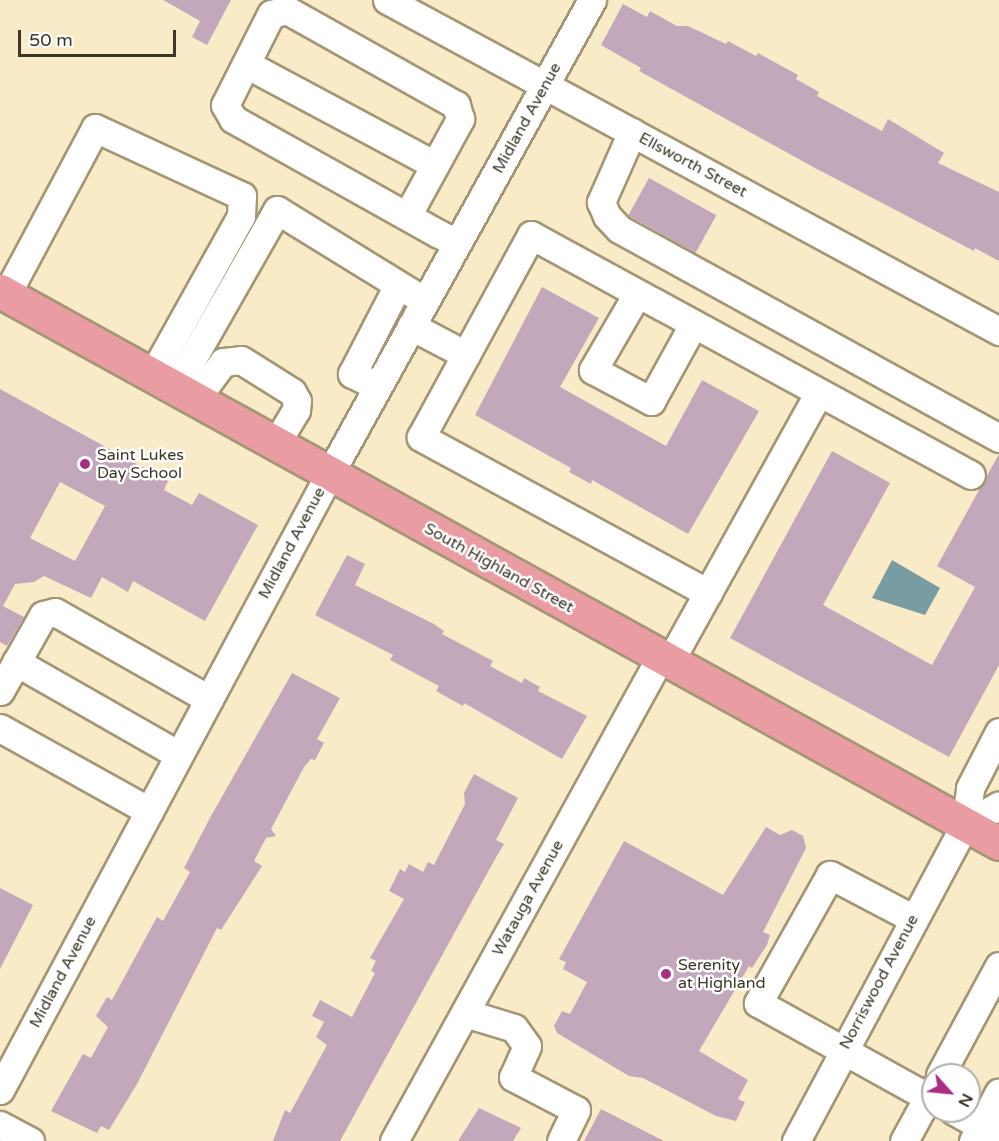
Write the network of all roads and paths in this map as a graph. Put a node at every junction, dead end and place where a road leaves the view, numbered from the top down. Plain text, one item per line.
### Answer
1 (387, 0) edge
2 (592, 0) edge
3 (246, 64) junction
4 (546, 85) junction
5 (632, 132) junction
6 (435, 165) junction
7 (407, 216) junction
8 (457, 243) junction
9 (398, 285) junction
10 (3, 293) edge
11 (637, 294) junction
12 (425, 301) junction
13 (693, 325) junction
14 (411, 326) junction
15 (999, 331) edge
16 (466, 355) junction
17 (377, 386) junction
18 (174, 389) junction
19 (818, 394) junction
20 (999, 438) edge
21 (275, 445) junction
22 (328, 474) junction
23 (971, 475) dead end
24 (708, 593) junction
25 (666, 658) junction
26 (16, 662) junction
27 (0, 691) edge
28 (209, 699) junction
29 (0, 728) edge
30 (999, 732) edge
31 (177, 754) junction
32 (999, 805) edge
33 (149, 811) junction
34 (965, 825) junction
35 (999, 843) edge
36 (912, 918) junction
37 (999, 966) edge
38 (465, 1013) junction
39 (843, 1050) junction
40 (947, 1063) edge
41 (921, 1085) edge
42 (0, 1090) edge
43 (999, 1092) edge
44 (921, 1111) edge
45 (970, 1123) edge
46 (0, 1125) edge
47 (984, 1134) edge
48 (30, 1141) edge
49 (394, 1141) edge
50 (561, 1141) edge
51 (796, 1141) edge
52 (904, 1141) edge

1 - 4 street, Ellsworth Street
2 - 4 street, Midland Avenue
3 - 6 street
3 - 6 street
3 - 7 street
4 - 5 street, Ellsworth Street
4 - 8 street, Midland Avenue
5 - 15 street, Ellsworth Street
5 - 20 street
6 - 7 street
7 - 8 street
8 - 12 street, Midland Avenue
9 - 12 street
9 - 17 street
9 - 18 street
10 - 18 main road, South Highland Street
10 - 18 street
11 - 13 street
11 - 13 street
11 - 16 street
12 - 14 street, Midland Avenue
13 - 19 street
14 - 16 street
14 - 17 street, Midland Avenue
16 - 24 street
17 - 22 street, Midland Avenue
18 - 21 main road, South Highland Street
18 - 21 street
19 - 23 street
19 - 24 street, Watauga Avenue
21 - 22 main road, South Highland Street
22 - 25 main road, South Highland Street
22 - 28 street, Midland Avenue
24 - 25 street, Watauga Avenue
25 - 34 main road, South Highland Street
25 - 38 street, Watauga Avenue
26 - 27 street
26 - 28 street
26 - 31 street
28 - 31 street, Midland Avenue
29 - 33 street
30 - 34 street
31 - 33 street, Midland Avenue
32 - 34 street
33 - 42 street, Midland Avenue
34 - 35 main road, South Highland Street
34 - 36 street, Norriswood Avenue
36 - 39 street, Norriswood Avenue
36 - 39 street
37 - 40 street
38 - 49 street, Watauga Avenue
38 - 50 street
39 - 41 street
39 - 51 street, Norriswood Avenue
43 - 47 street
44 - 52 street
45 - 47 street
46 - 48 street

